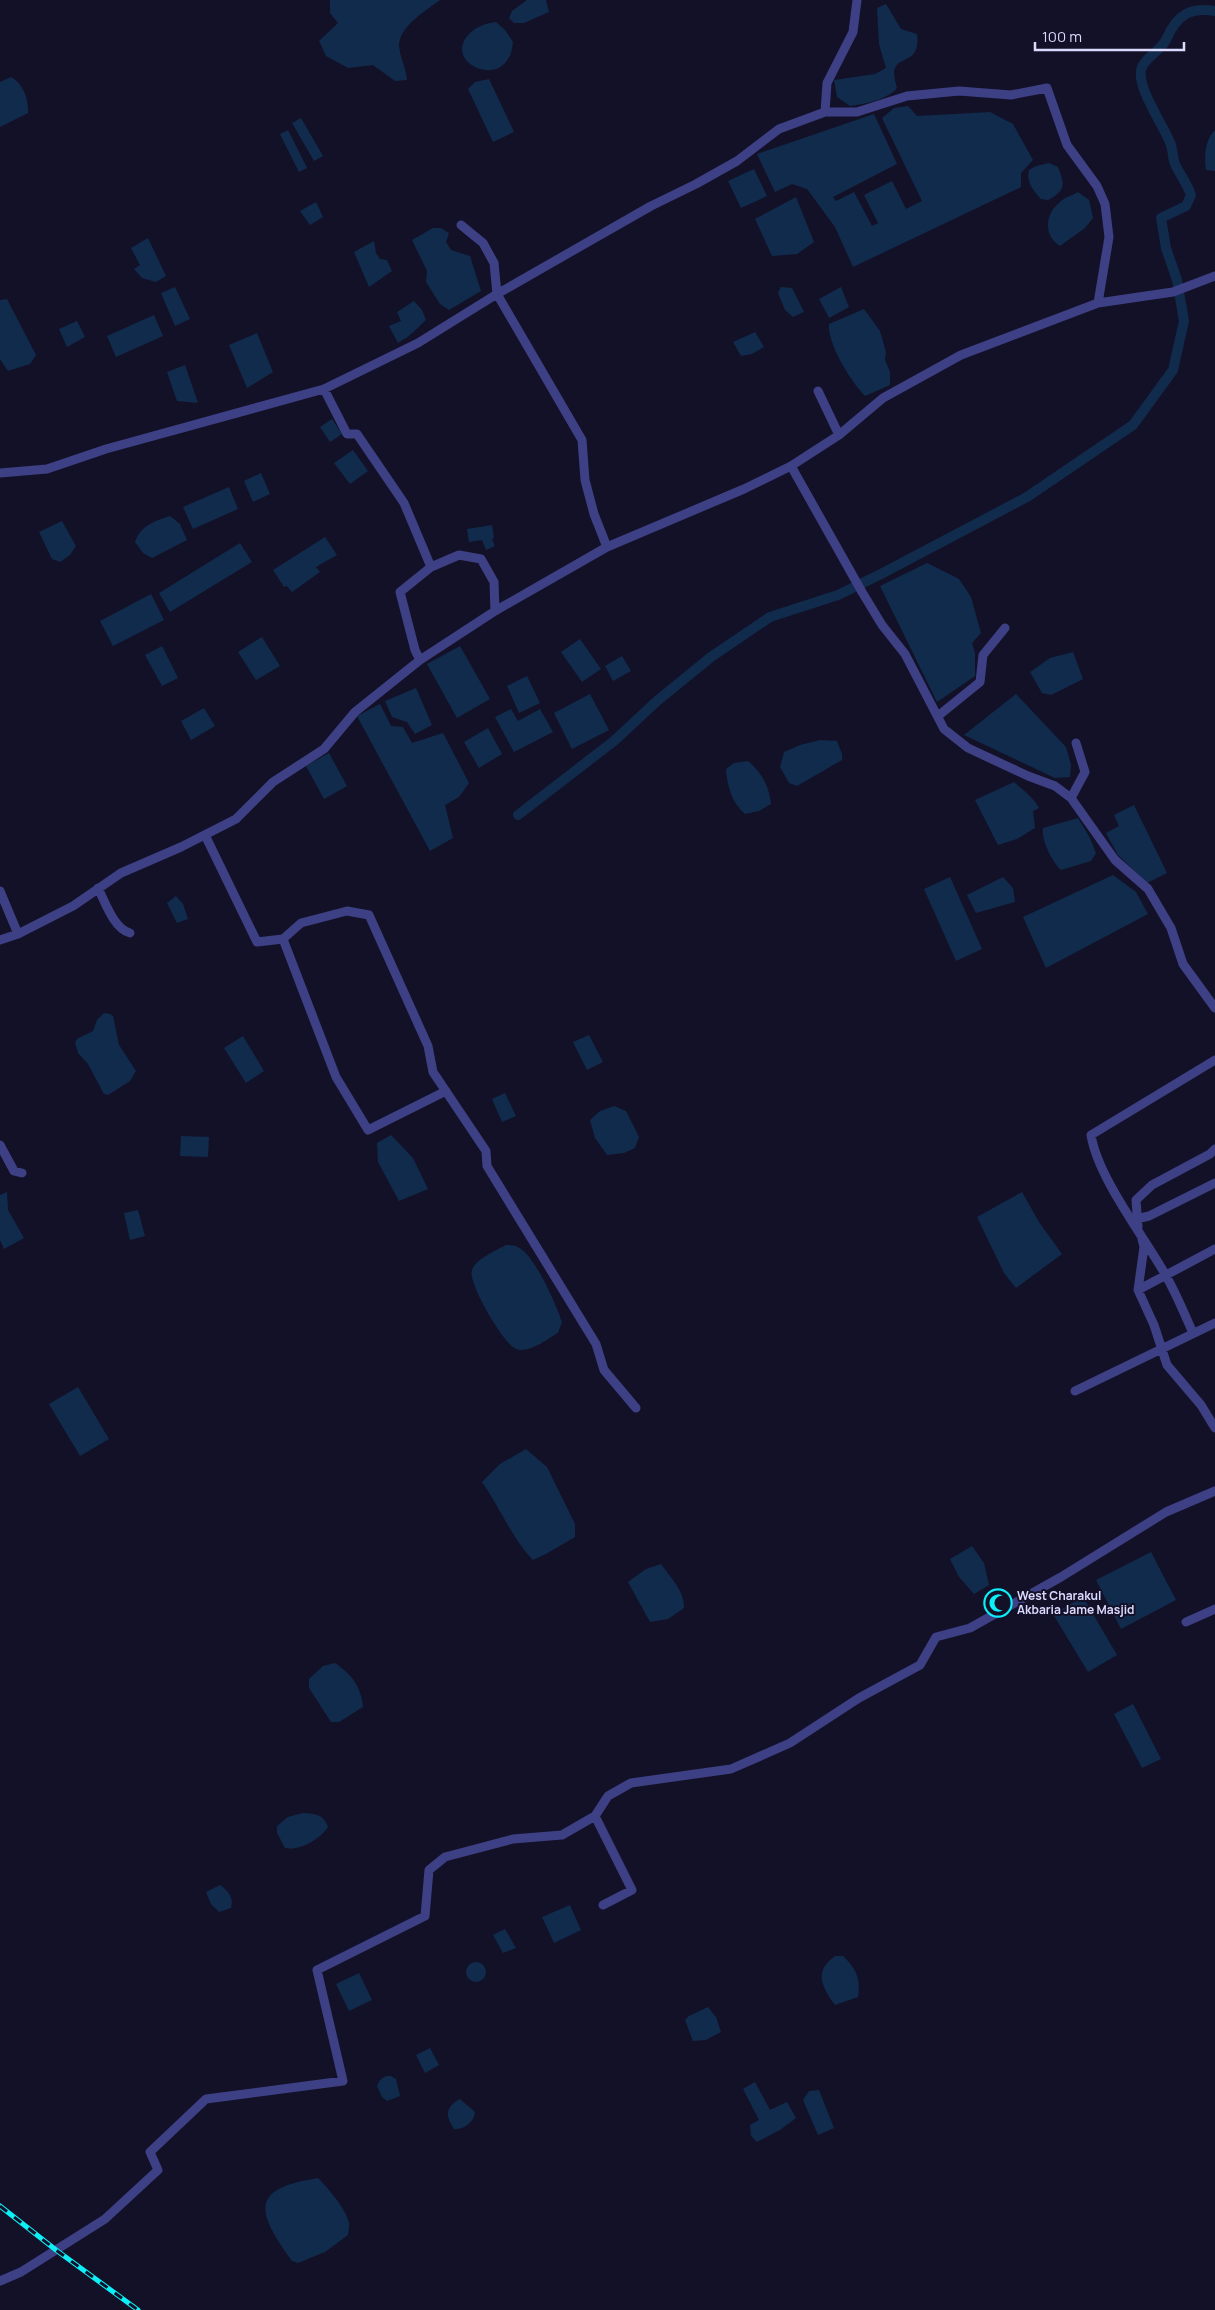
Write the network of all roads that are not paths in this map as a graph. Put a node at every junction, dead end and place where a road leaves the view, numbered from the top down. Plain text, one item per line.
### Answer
1 (857, 0) edge
2 (825, 112) junction
3 (461, 225) dead end
4 (1215, 276) edge
5 (497, 294) junction
6 (1098, 303) junction
7 (324, 389) junction
8 (818, 391) dead end
9 (839, 435) junction
10 (791, 466) junction
11 (0, 473) edge
12 (607, 547) junction
13 (431, 567) junction
14 (495, 611) junction
15 (1005, 628) dead end
16 (420, 660) junction
17 (938, 716) junction
18 (1076, 742) dead end
19 (1071, 798) junction
20 (205, 835) junction
21 (98, 888) junction
22 (0, 891) edge
23 (130, 933) dead end
24 (18, 934) junction
25 (283, 939) junction
26 (0, 940) edge
27 (1215, 1008) edge
28 (1215, 1060) edge
29 (446, 1091) junction
30 (0, 1145) edge
31 (1215, 1149) edge
32 (22, 1173) dead end
33 (1215, 1183) edge
34 (1136, 1219) junction
35 (1140, 1232) junction
36 (1215, 1249) edge
37 (1166, 1275) junction
38 (1138, 1290) junction
39 (1215, 1323) edge
40 (1194, 1333) junction
41 (1161, 1348) junction
42 (1075, 1390) dead end
43 (636, 1408) dead end
44 (1215, 1428) edge
45 (1215, 1491) edge
46 (1215, 1609) edge
47 (1186, 1622) dead end
48 (595, 1816) junction
49 (603, 1905) dead end
50 (0, 2281) edge

1 - 2 street
2 - 5 street
2 - 6 street
3 - 5 street
4 - 6 street
5 - 7 street
5 - 12 street
6 - 9 street
7 - 11 street
7 - 13 street
8 - 9 street
9 - 10 street
10 - 12 street
10 - 17 street
12 - 14 street
13 - 14 street
13 - 16 street
14 - 16 street
15 - 17 street
16 - 20 street
17 - 19 street
18 - 19 street
19 - 27 street
20 - 21 street
20 - 25 street
21 - 23 street
21 - 24 street
22 - 24 street
24 - 26 street
25 - 29 street
25 - 29 street
28 - 35 street
29 - 43 street
30 - 32 street
31 - 34 street
33 - 34 street
34 - 35 street
35 - 37 street
35 - 38 street
36 - 37 street
37 - 38 street
37 - 40 street
38 - 41 street
39 - 40 street
40 - 41 street
41 - 42 street
41 - 44 street
45 - 48 street
46 - 47 street
48 - 49 street
48 - 50 street

